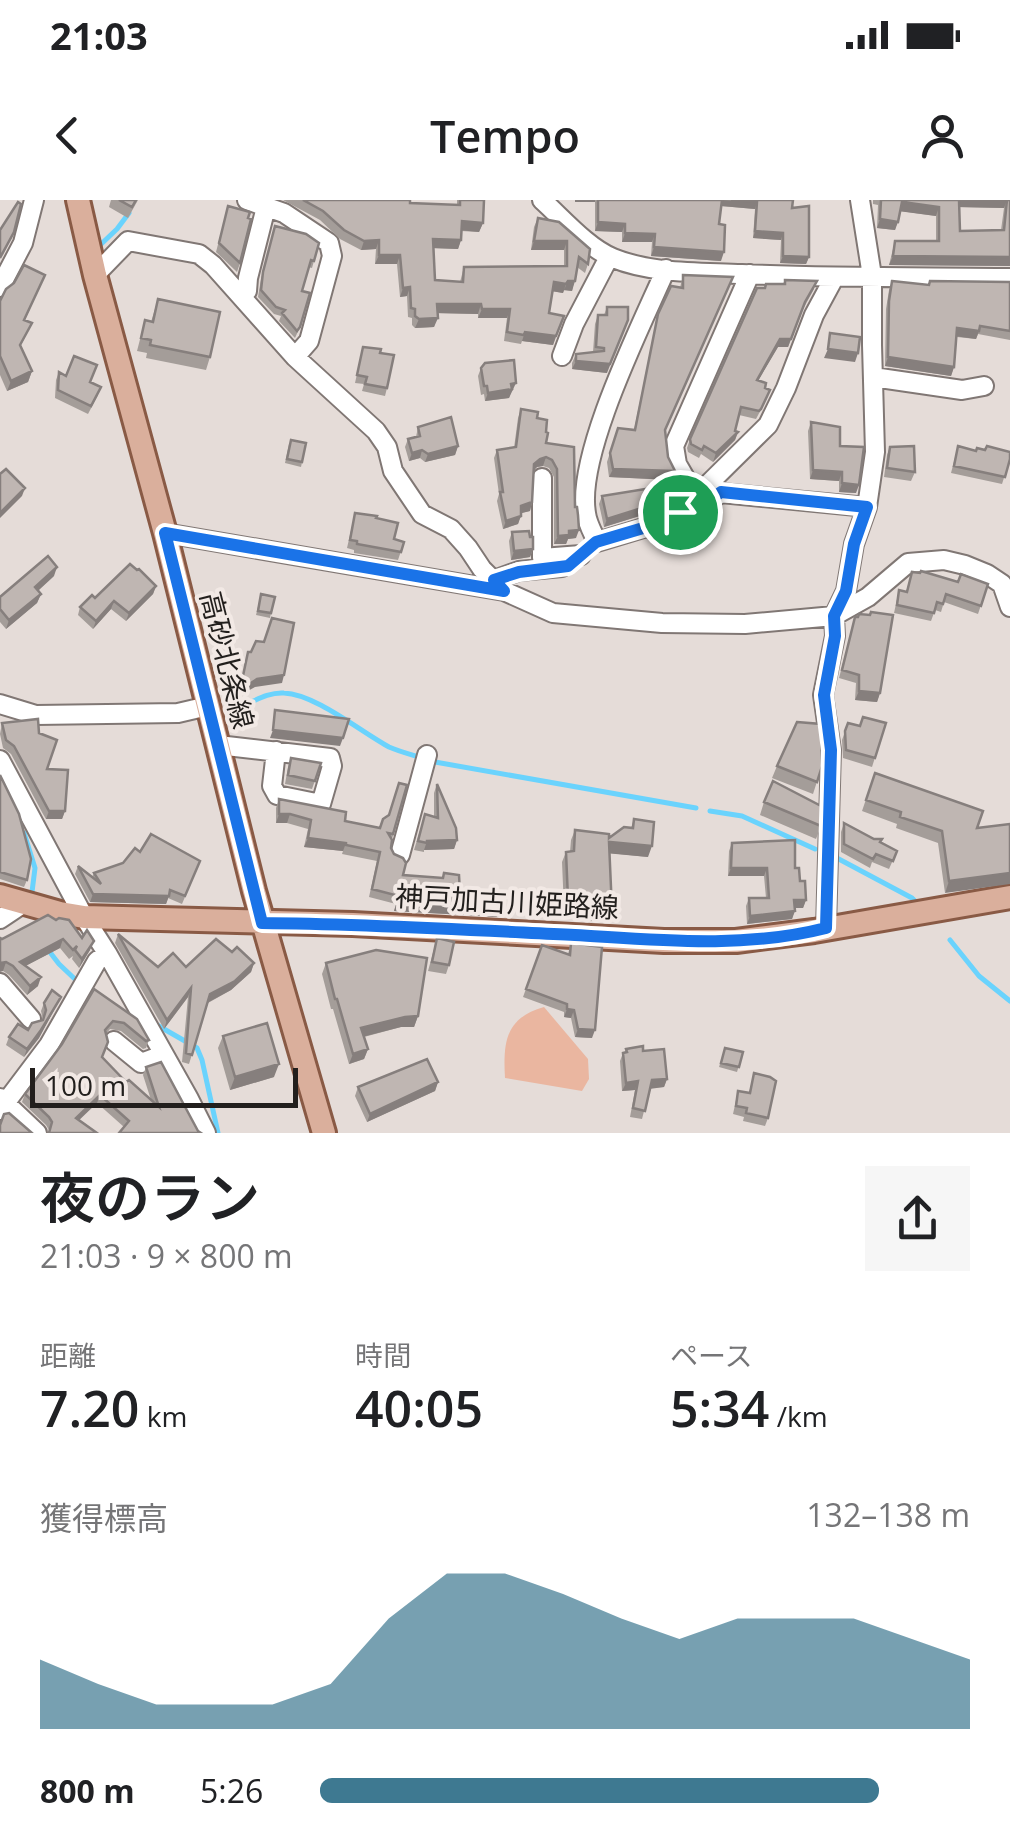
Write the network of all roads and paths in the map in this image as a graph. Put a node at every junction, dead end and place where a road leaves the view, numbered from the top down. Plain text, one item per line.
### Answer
1 (34, 200) edge
2 (78, 200) edge
3 (247, 200) edge
4 (542, 200) edge
5 (860, 200) edge
6 (266, 206) junction
7 (609, 257) junction
8 (666, 270) junction
9 (750, 274) junction
10 (95, 276) junction
11 (872, 276) junction
12 (834, 278) junction
13 (1010, 278) edge
14 (0, 287) edge
15 (247, 291) dead end
16 (562, 356) dead end
17 (295, 357) junction
18 (873, 377) junction
19 (984, 386) dead end
20 (542, 478) dead end
21 (696, 497) junction
22 (867, 507) junction
23 (680, 512) junction
24 (165, 533) junction
25 (596, 542) junction
26 (581, 555) junction
27 (499, 586) junction
28 (1010, 607) edge
29 (834, 616) junction
30 (0, 704) edge
31 (208, 706) junction
32 (218, 745) junction
33 (276, 752) dead end
34 (426, 759) dead end
35 (0, 762) edge
36 (400, 855) edge
37 (0, 896) edge
38 (1010, 897) edge
39 (28, 904) junction
40 (84, 916) junction
41 (0, 919) edge
42 (262, 923) junction
43 (826, 928) junction
44 (107, 952) junction
45 (0, 983) edge
46 (31, 1018) dead end
47 (114, 1041) dead end
48 (163, 1054) junction
49 (2, 1103) edge
50 (37, 1133) edge
51 (206, 1133) edge
52 (324, 1133) edge

1 - 14 street
2 - 10 main road, 高砂北条線
3 - 6 street
4 - 7 street
5 - 11 street
6 - 15 street
6 - 17 street
7 - 8 street
7 - 16 street
8 - 9 street
8 - 25 street
9 - 12 street
9 - 21 street
10 - 17 street
10 - 24 main road, 高砂北条線
11 - 12 street
11 - 13 street
11 - 18 street
12 - 21 street
17 - 27 street
18 - 19 street
18 - 22 street
20 - 26 street
21 - 23 street
22 - 23 street
22 - 29 street
23 - 25 street
24 - 27 street
24 - 31 main road, 高砂北条線
25 - 26 street
26 - 27 street
27 - 29 street
28 - 29 street
29 - 43 street
30 - 31 street
31 - 32 main road, 高砂北条線
32 - 33 street
32 - 42 main road, 高砂北条線
34 - 36 street
35 - 40 street
37 - 39 main road, 神戸加古川姫路線
38 - 43 main road, 神戸加古川姫路線
39 - 40 main road, 神戸加古川姫路線
39 - 41 street
40 - 42 main road, 神戸加古川姫路線
40 - 44 street
42 - 43 main road, 神戸加古川姫路線
42 - 52 main road, 高砂北条線
44 - 48 street
44 - 49 street
45 - 46 street
47 - 48 street
48 - 51 street
49 - 50 street

